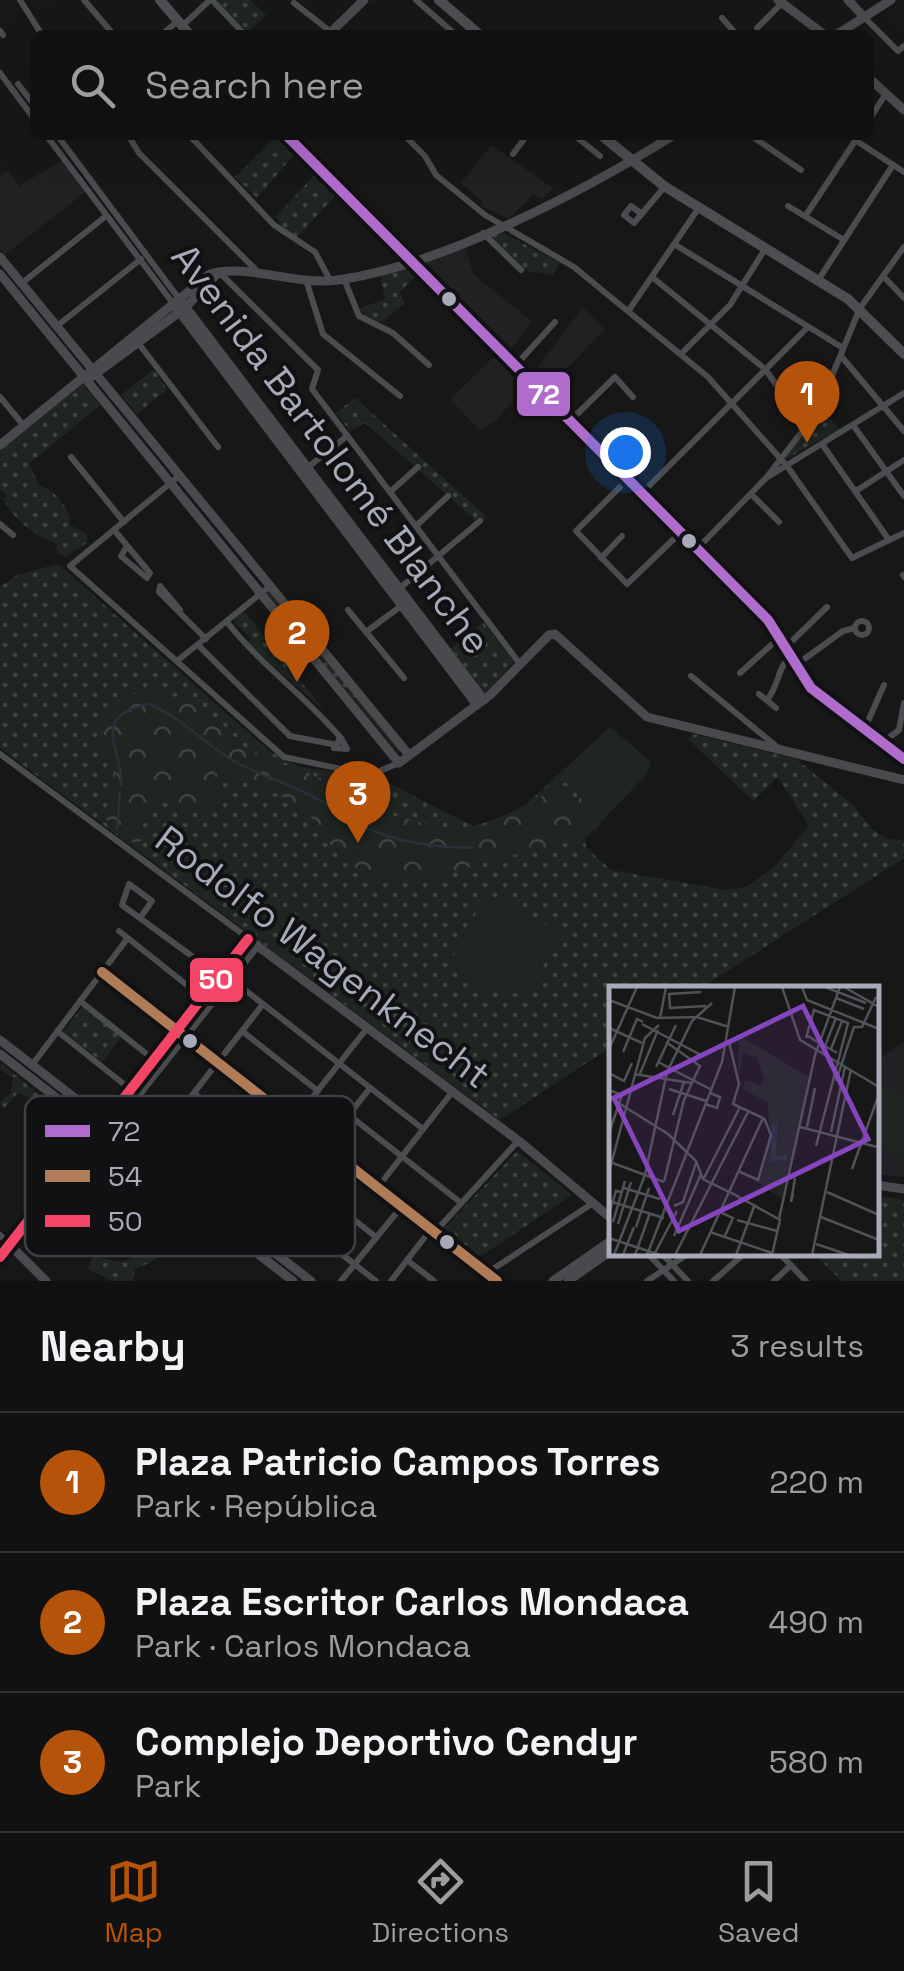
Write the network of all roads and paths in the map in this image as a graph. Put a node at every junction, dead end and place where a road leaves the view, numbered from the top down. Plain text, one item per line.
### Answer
1 (20, 0) edge
2 (84, 0) edge
3 (160, 0) edge
4 (211, 0) edge
5 (364, 0) edge
6 (416, 0) edge
7 (439, 0) edge
8 (848, 0) edge
9 (891, 0) edge
10 (780, 1) edge
11 (294, 3) dead end
12 (864, 17) junction
13 (722, 18) dead end
14 (468, 24) junction
15 (183, 27) edge
16 (757, 28) dead end
17 (39, 30) edge
18 (110, 30) edge
19 (239, 30) edge
20 (330, 30) edge
21 (337, 30) edge
22 (451, 30) edge
23 (462, 30) edge
24 (475, 30) edge
25 (732, 30) edge
26 (818, 30) edge
27 (844, 30) edge
28 (904, 46) edge
29 (0, 74) edge
30 (874, 83) edge
31 (18, 84) dead end
32 (885, 95) junction
33 (30, 100) edge
34 (904, 110) edge
35 (874, 112) edge
36 (30, 113) edge
37 (50, 140) edge
38 (60, 140) edge
39 (131, 140) edge
40 (196, 140) edge
41 (297, 140) edge
42 (409, 140) edge
43 (524, 140) edge
44 (580, 140) edge
45 (607, 140) edge
46 (666, 140) edge
47 (757, 140) edge
48 (855, 140) edge
49 (861, 140) edge
50 (513, 154) dead end
51 (600, 156) dead end
52 (632, 161) junction
53 (893, 164) junction
54 (800, 170) dead end
55 (904, 172) edge
56 (664, 186) junction
57 (788, 206) dead end
58 (698, 208) junction
59 (642, 214) dead end
60 (806, 215) junction
61 (106, 216) junction
62 (506, 224) junction
63 (484, 234) junction
64 (127, 236) junction
65 (844, 240) junction
66 (674, 244) junction
67 (904, 247) edge
68 (766, 248) junction
69 (0, 257) edge
70 (143, 258) junction
71 (411, 260) junction
72 (521, 270) dead end
73 (219, 272) junction
74 (0, 274) edge
75 (883, 276) junction
76 (652, 277) junction
77 (264, 278) junction
78 (344, 279) junction
79 (818, 279) junction
80 (331, 281) junction
81 (22, 283) junction
82 (308, 283) junction
83 (742, 286) junction
84 (904, 298) edge
85 (33, 306) junction
86 (180, 307) junction
87 (860, 308) junction
88 (629, 310) junction
89 (555, 322) dead end
90 (713, 324) junction
91 (808, 326) junction
92 (56, 327) junction
93 (137, 340) junction
94 (842, 351) junction
95 (682, 353) junction
96 (904, 354) edge
97 (429, 365) dead end
98 (514, 366) junction
99 (765, 369) junction
100 (231, 374) junction
101 (91, 375) junction
102 (904, 392) edge
103 (0, 396) edge
104 (400, 396) dead end
105 (633, 397) dead end
106 (732, 402) junction
107 (884, 404) junction
108 (569, 422) junction
109 (853, 424) junction
110 (24, 426) junction
111 (806, 426) junction
112 (904, 432) edge
113 (346, 436) junction
114 (822, 444) junction
115 (0, 445) edge
116 (218, 447) dead end
117 (71, 457) dead end
118 (780, 459) junction
119 (904, 460) edge
120 (787, 466) junction
121 (418, 467) dead end
122 (307, 468) junction
123 (887, 471) junction
124 (766, 478) junction
125 (175, 480) junction
126 (627, 480) junction
127 (856, 491) junction
128 (390, 492) junction
129 (641, 494) junction
130 (751, 494) junction
131 (448, 496) dead end
132 (904, 496) edge
133 (480, 521) dead end
134 (124, 522) junction
135 (779, 522) dead end
136 (0, 524) edge
137 (416, 526) junction
138 (114, 530) junction
139 (680, 533) junction
140 (904, 533) edge
141 (14, 535) dead end
142 (622, 536) dead end
143 (889, 540) junction
144 (127, 546) junction
145 (696, 549) junction
146 (601, 558) junction
147 (440, 559) junction
148 (270, 586) junction
149 (400, 588) junction
150 (260, 593) junction
151 (402, 605) junction
152 (827, 607) dead end
153 (180, 610) dead end
154 (348, 610) dead end
155 (226, 622) junction
156 (855, 628) dead end
157 (366, 632) junction
158 (206, 638) junction
159 (198, 645) junction
160 (788, 651) junction
161 (177, 661) junction
162 (520, 664) junction
163 (740, 673) dead end
164 (691, 676) dead end
165 (404, 678) dead end
166 (884, 685) dead end
167 (759, 694) dead end
168 (904, 699) edge
169 (767, 700) junction
170 (481, 702) junction
171 (776, 708) dead end
172 (865, 730) junction
173 (882, 742) junction
174 (781, 750) junction
175 (409, 755) junction
176 (0, 756) edge
177 (904, 759) edge
178 (398, 763) junction
179 (904, 780) edge
180 (140, 918) junction
181 (119, 931) dead end
182 (127, 940) junction
183 (253, 942) junction
184 (102, 972) junction
185 (219, 976) junction
186 (231, 978) junction
187 (202, 997) junction
188 (80, 1001) junction
189 (263, 1004) junction
190 (368, 1028) junction
191 (242, 1031) junction
192 (57, 1032) junction
193 (180, 1034) junction
194 (0, 1040) edge
195 (0, 1054) edge
196 (154, 1059) junction
197 (218, 1062) junction
198 (340, 1063) junction
199 (32, 1065) junction
200 (370, 1088) junction
201 (453, 1090) junction
202 (318, 1091) junction
203 (134, 1092) junction
204 (194, 1093) junction
205 (53, 1096) edge
206 (71, 1096) edge
207 (131, 1096) edge
208 (139, 1096) edge
209 (192, 1096) edge
210 (198, 1096) edge
211 (261, 1096) edge
212 (314, 1096) edge
213 (355, 1107) edge
214 (355, 1120) edge
215 (423, 1129) junction
216 (519, 1140) junction
217 (402, 1156) junction
218 (355, 1170) edge
219 (879, 1185) edge
220 (378, 1187) junction
221 (904, 1189) edge
222 (460, 1202) junction
223 (593, 1204) junction
224 (402, 1206) junction
225 (609, 1215) edge
226 (355, 1220) edge
227 (25, 1228) edge
228 (433, 1231) junction
229 (0, 1235) edge
230 (376, 1237) junction
231 (609, 1242) edge
232 (11, 1246) junction
233 (609, 1252) edge
234 (261, 1256) edge
235 (277, 1256) edge
236 (344, 1256) edge
237 (650, 1256) edge
238 (664, 1256) edge
239 (685, 1256) edge
240 (742, 1256) edge
241 (782, 1256) edge
242 (0, 1258) edge
243 (407, 1260) junction
244 (354, 1264) junction
245 (672, 1264) junction
246 (791, 1265) junction
247 (664, 1270) junction
248 (487, 1273) junction
249 (46, 1281) edge
250 (292, 1281) edge
251 (310, 1281) edge
252 (341, 1281) edge
253 (376, 1281) edge
254 (391, 1281) edge
255 (434, 1281) edge
256 (497, 1281) edge
257 (553, 1281) edge
258 (568, 1281) edge
259 (647, 1281) edge
260 (674, 1281) edge
261 (688, 1281) edge
262 (714, 1281) edge
263 (774, 1281) edge
264 (806, 1281) edge

1 - 17 street
2 - 18 street
3 - 15 main road
4 - 15 street
4 - 19 street
5 - 21 main road
6 - 22 street
7 - 14 main road
8 - 12 main road
9 - 12 main road
10 - 16 street
10 - 26 main road
11 - 20 street
12 - 27 main road
12 - 28 street
13 - 25 street
14 - 23 street
14 - 24 main road
29 - 36 street
30 - 32 main road
31 - 33 street
32 - 34 main road
32 - 35 street
37 - 61 street, Avenida Bartolomé Blanche
38 - 64 street, Avenida Bartolomé Blanche
39 - 77 street
40 - 80 street
41 - 71 main road
42 - 62 street
43 - 50 street
44 - 51 street
45 - 52 main road
46 - 52 main road
47 - 54 street
48 - 60 street
49 - 53 street
52 - 56 main road
52 - 62 main road
53 - 55 street
53 - 65 street
56 - 58 main road
56 - 59 street
57 - 60 street
58 - 66 street
58 - 68 main road
60 - 65 street
61 - 64 street, Avenida Bartolomé Blanche
61 - 81 street
62 - 63 main road
62 - 88 street
63 - 71 main road
63 - 72 street
64 - 70 street, Avenida Bartolomé Blanche
65 - 79 street
66 - 76 street
66 - 83 street
67 - 75 street
68 - 79 main road
68 - 83 street
69 - 81 main road
70 - 86 street, Avenida Bartolomé Blanche
70 - 92 street
71 - 78 main road
71 - 98 main road
73 - 77 main road
73 - 86 main road
73 - 113 street
74 - 85 main road
75 - 84 street
75 - 87 street
76 - 88 street
76 - 90 street
77 - 82 main road
78 - 80 main road
78 - 97 street
79 - 87 main road
80 - 82 main road
81 - 85 main road
82 - 104 street
83 - 90 street
83 - 91 street
85 - 92 main road
85 - 101 main road
86 - 93 main road
86 - 100 main road, Avenida Bartolomé Blanche
87 - 94 street
87 - 96 main road
88 - 95 street
89 - 98 street
90 - 95 street
90 - 99 street
91 - 94 street
91 - 99 street
92 - 101 main road
93 - 101 main road
93 - 116 street
94 - 107 street
94 - 111 street
95 - 106 street
98 - 108 main road
99 - 106 street
99 - 111 street
100 - 122 main road, Avenida Bartolomé Blanche
100 - 151 main road, Avenida Bartolomé Blanche
101 - 110 main road
101 - 125 main road
102 - 107 street
103 - 110 street
105 - 108 street
106 - 118 street
106 - 129 street
107 - 109 street
107 - 112 street
108 - 126 main road
109 - 114 street
109 - 123 street
110 - 115 main road
111 - 118 street
113 - 122 street
113 - 128 street
114 - 120 street
114 - 127 street
117 - 134 street
118 - 120 street
118 - 124 street
119 - 123 street
120 - 124 street
120 - 143 street
121 - 128 street
122 - 149 main road, Avenida Bartolomé Blanche
123 - 127 street
123 - 132 street
124 - 130 street
125 - 134 street
125 - 148 main road
125 - 150 main road
126 - 129 main road
126 - 146 street
127 - 143 street
128 - 137 street
129 - 139 main road
130 - 135 street
130 - 145 street
131 - 137 street
133 - 147 street
134 - 138 street
136 - 141 street
137 - 147 street
138 - 144 street
138 - 161 street
139 - 145 main road
139 - 146 street
140 - 143 street
142 - 146 street
144 - 144 street
145 - 160 main road
147 - 149 street
147 - 162 street
148 - 150 street
148 - 175 main road
149 - 170 main road, Avenida Bartolomé Blanche
150 - 155 street
150 - 178 main road
151 - 157 street
151 - 170 main road, Avenida Bartolomé Blanche
152 - 160 street
153 - 158 street
154 - 157 street
155 - 158 street
155 - 159 street
156 - 160 street
157 - 165 street
158 - 159 street
159 - 161 street
160 - 163 street
160 - 169 street
160 - 172 main road
161 - 178 street
162 - 170 main road
162 - 174 main road
164 - 174 street
166 - 172 street
167 - 169 street
168 - 173 street
169 - 171 street
170 - 175 main road
172 - 173 main road
173 - 177 main road
174 - 179 main road
175 - 178 main road
176 - 183 street, Rodolfo Wagenknecht
180 - 180 street
180 - 185 street
181 - 182 street
182 - 184 street
182 - 187 street
183 - 185 main road
183 - 186 main road
183 - 190 main road, Rodolfo Wagenknecht
184 - 188 street
184 - 193 street
185 - 187 main road
186 - 189 street
186 - 193 main road
187 - 193 main road
188 - 192 street
188 - 196 street
189 - 191 street
189 - 198 street
190 - 198 street
190 - 201 main road, Rodolfo Wagenknecht
191 - 197 street
191 - 202 street
192 - 199 street
192 - 203 street
193 - 196 main road
193 - 197 street
193 - 203 main road
194 - 199 main road
195 - 205 main road
196 - 203 main road
197 - 204 street
197 - 211 street
198 - 200 street
198 - 202 street
199 - 206 main road
200 - 213 street
200 - 215 street
201 - 215 street
201 - 216 main road, Rodolfo Wagenknecht
202 - 212 street
203 - 207 main road
203 - 208 street
204 - 209 street
204 - 210 street
214 - 217 street
215 - 217 street
216 - 222 street
216 - 223 main road, Rodolfo Wagenknecht
217 - 220 street
217 - 222 street
218 - 220 street
219 - 221 main road
220 - 224 street
222 - 228 street
223 - 225 main road, Rodolfo Wagenknecht
223 - 248 street
224 - 228 street
224 - 230 street
226 - 230 street
227 - 232 main road
228 - 243 street
228 - 248 street
229 - 232 street
230 - 244 street
231 - 257 main road
232 - 242 street
232 - 249 main road
233 - 258 main road
234 - 250 main road
235 - 251 main road
236 - 244 street
237 - 247 street
238 - 245 street
239 - 245 street
240 - 262 street
241 - 246 street
243 - 254 street
243 - 255 street
244 - 252 street
244 - 253 street
245 - 247 street
245 - 261 street
246 - 263 street
246 - 264 street
247 - 259 street
247 - 260 street
248 - 256 street

